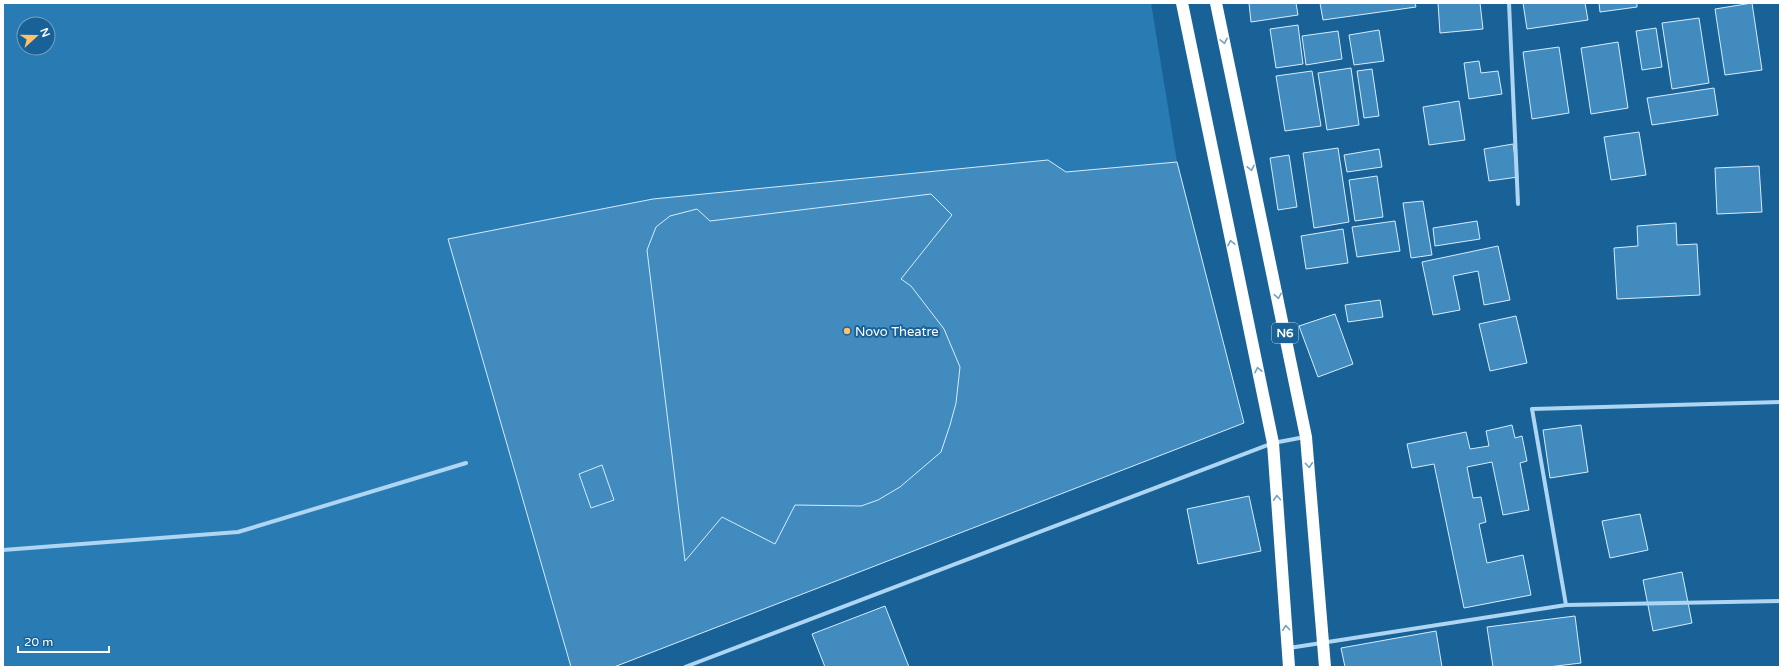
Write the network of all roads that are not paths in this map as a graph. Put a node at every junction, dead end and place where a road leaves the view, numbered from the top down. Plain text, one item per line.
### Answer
1 (1182, 3) edge
2 (1216, 3) edge
3 (1509, 3) edge
4 (1518, 204) dead end
5 (1780, 402) edge
6 (1306, 437) junction
7 (1273, 443) junction
8 (466, 463) dead end
9 (3, 550) edge
10 (1780, 601) edge
11 (1566, 605) junction
12 (1325, 643) junction
13 (1288, 648) junction
14 (685, 667) edge
15 (1289, 667) edge
16 (1326, 667) edge

7 -> 1 highway, N6
2 -> 6 highway, N6
3 - 4 street
5 - 11 street
6 - 7 street
6 -> 12 highway, N6
13 -> 7 highway, N6
7 - 14 street
8 - 9 street
10 - 11 street
11 - 12 street
12 - 13 street
12 - 16 highway, N6
13 - 15 highway, N6

